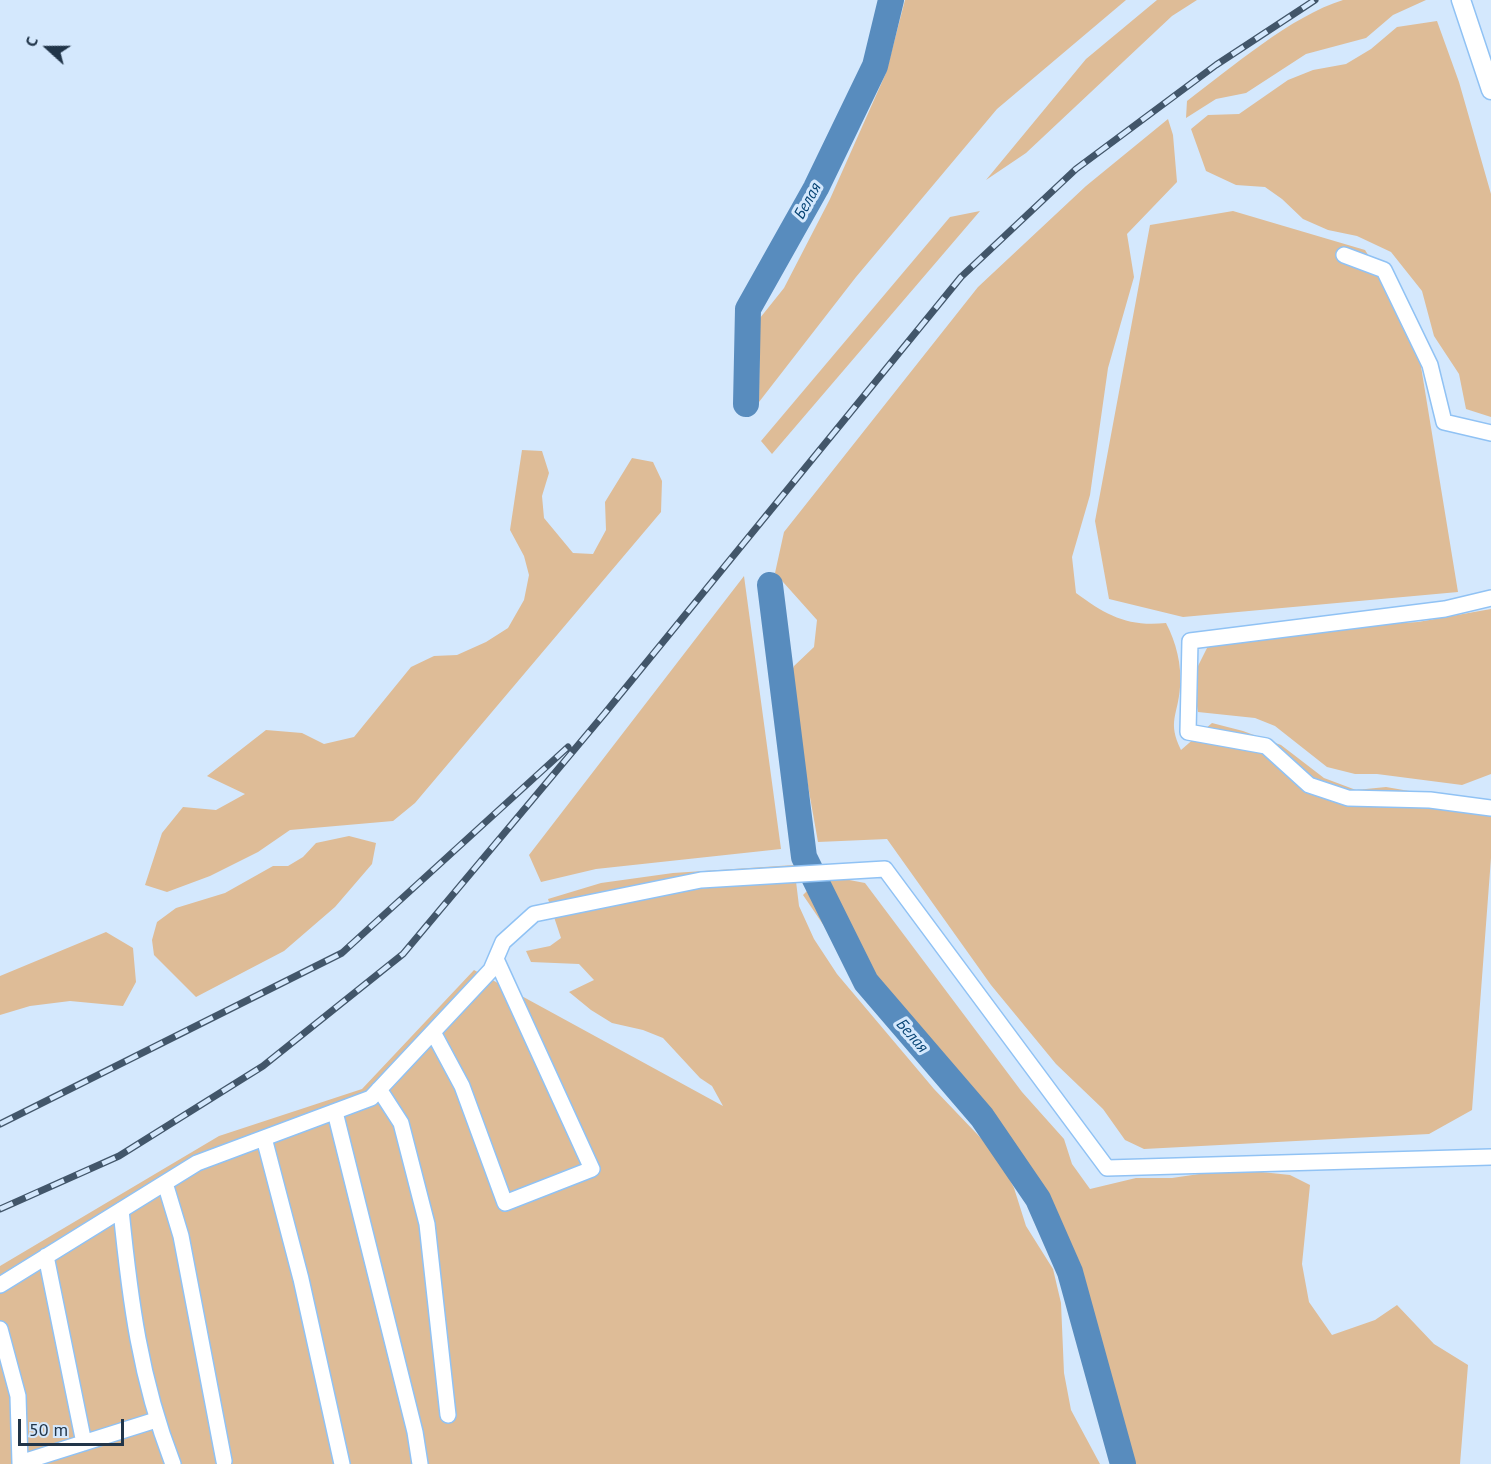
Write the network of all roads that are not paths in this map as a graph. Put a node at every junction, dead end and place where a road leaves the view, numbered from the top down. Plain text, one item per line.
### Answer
1 (1461, 0) edge
2 (1491, 90) edge
3 (1344, 255) dead end
4 (1491, 433) edge
5 (1491, 598) edge
6 (1491, 808) edge
7 (496, 959) junction
8 (433, 1032) junction
9 (379, 1089) junction
10 (335, 1112) junction
11 (264, 1138) junction
12 (1491, 1157) edge
13 (165, 1183) junction
14 (121, 1210) junction
15 (46, 1256) junction
16 (0, 1285) edge
17 (0, 1329) edge
18 (448, 1415) dead end
19 (156, 1420) junction
20 (84, 1443) junction
21 (224, 1461) dead end
22 (173, 1464) edge
23 (342, 1464) edge
24 (420, 1464) edge

1 - 2 main road
3 - 4 lane
5 - 6 lane
7 - 8 lane
7 - 8 lane
7 - 12 lane
8 - 9 lane
9 - 10 lane
9 - 18 lane
10 - 11 lane
10 - 24 lane
11 - 13 lane
11 - 23 lane
13 - 14 lane
13 - 21 lane
14 - 15 lane
14 - 19 lane
15 - 16 lane
15 - 20 lane
17 - 20 lane
19 - 20 lane
19 - 22 lane

